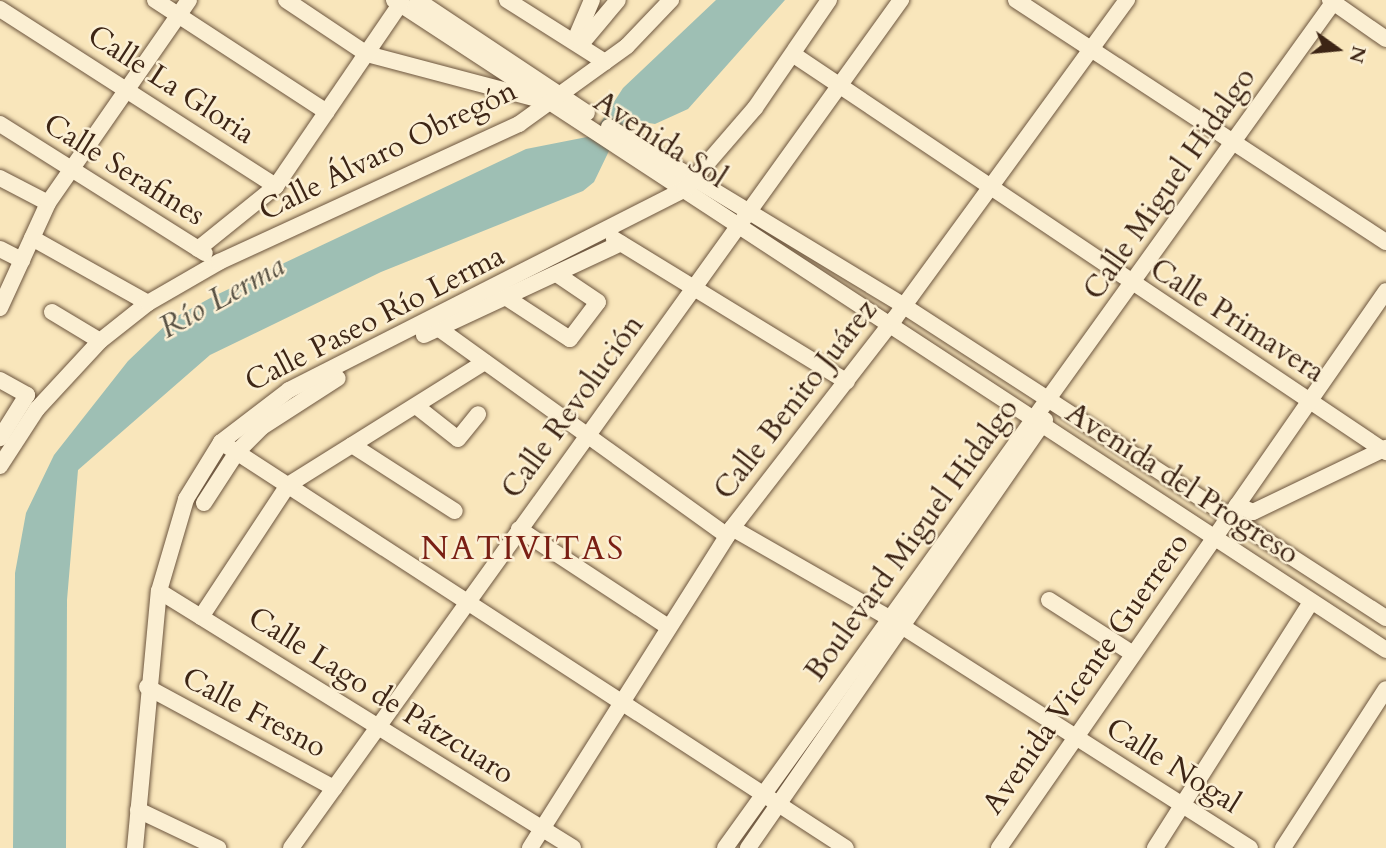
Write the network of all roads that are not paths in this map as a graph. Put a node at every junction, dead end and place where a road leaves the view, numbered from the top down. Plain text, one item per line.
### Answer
1 (155, 0) edge
2 (189, 0) edge
3 (285, 0) edge
4 (417, 0) edge
5 (592, 0) edge
6 (618, 0) edge
7 (671, 0) edge
8 (829, 0) edge
9 (901, 0) edge
10 (1016, 0) edge
11 (1127, 0) edge
12 (1333, 1) edge
13 (397, 2) edge
14 (515, 2) edge
15 (0, 9) edge
16 (179, 15) junction
17 (1386, 39) edge
18 (578, 42) junction
19 (1091, 49) junction
20 (367, 54) junction
21 (794, 55) junction
22 (605, 62) junction
23 (839, 86) junction
24 (131, 91) junction
25 (562, 102) junction
26 (327, 112) junction
27 (0, 124) edge
28 (1233, 142) junction
29 (72, 170) junction
30 (0, 178) edge
31 (689, 185) junction
32 (276, 186) junction
33 (989, 189) junction
34 (47, 203) junction
35 (743, 220) junction
36 (32, 238) junction
37 (1386, 242) edge
38 (0, 249) edge
39 (198, 249) junction
40 (22, 260) junction
41 (219, 262) junction
42 (558, 275) junction
43 (1131, 286) junction
44 (694, 288) junction
45 (1386, 291) edge
46 (507, 298) junction
47 (148, 303) junction
48 (904, 306) junction
49 (0, 308) edge
50 (52, 312) dead end
51 (891, 324) junction
52 (438, 328) junction
53 (100, 341) junction
54 (485, 362) junction
55 (0, 380) edge
56 (847, 382) junction
57 (1050, 400) junction
58 (1309, 402) junction
59 (416, 406) junction
60 (478, 414) dead end
61 (1037, 423) junction
62 (0, 438) edge
63 (586, 439) junction
64 (221, 442) junction
65 (352, 445) junction
66 (1385, 450) edge
67 (237, 452) junction
68 (0, 466) edge
69 (288, 485) junction
70 (204, 503) dead end
71 (1233, 511) junction
72 (455, 512) dead end
73 (519, 529) junction
74 (729, 532) junction
75 (1214, 538) junction
76 (159, 591) junction
77 (1049, 600) dead end
78 (467, 601) junction
79 (1311, 601) junction
80 (201, 617) junction
81 (1386, 618) edge
82 (896, 623) junction
83 (668, 626) junction
84 (1386, 650) edge
85 (1133, 654) junction
86 (147, 687) junction
87 (1386, 689) edge
88 (620, 700) junction
89 (379, 726) junction
90 (1076, 737) junction
91 (334, 788) junction
92 (763, 794) junction
93 (779, 804) junction
94 (1183, 805) junction
95 (138, 810) junction
96 (542, 829) junction
97 (135, 848) edge
98 (218, 848) edge
99 (291, 848) edge
100 (530, 848) edge
101 (573, 848) edge
102 (725, 848) edge
103 (748, 848) edge
104 (846, 848) edge
105 (999, 848) edge
106 (1155, 848) edge
107 (1250, 848) edge
108 (1283, 848) edge

1 - 16 street
2 - 16 street
3 - 20 street
4 - 25 street
5 - 18 street
6 - 18 street
7 - 22 street, Calle Álvaro Obregón
8 - 21 street, Calle Paseo Río Lerma
9 - 23 street, Calle Revolución
10 - 19 street
11 - 19 street, Calle Benito Juárez
12 - 17 street
12 - 28 street, Calle Miguel Hidalgo
13 - 20 street
13 - 25 street
14 - 18 street
15 - 24 street, Calle La Gloria
16 - 24 street
16 - 26 street
18 - 22 street
19 - 28 street
19 - 33 street, Calle Benito Juárez
20 - 25 street
20 - 26 street
21 - 23 street, Calle Primavera
21 - 31 street, Calle Paseo Río Lerma
22 - 25 street, Calle Álvaro Obregón
23 - 33 street, Calle Primavera
23 - 35 street, Calle Revolución
24 - 29 street
24 - 32 street, Calle La Gloria
25 - 31 street, Avenida Sol
25 - 41 street, Calle Álvaro Obregón
26 - 32 street
27 - 29 street, Calle Serafines
28 - 37 street
28 - 43 street, Calle Miguel Hidalgo
29 - 34 street
29 - 39 street, Calle Serafines
30 - 34 street
31 - 35 street, Avenida Sol
31 - 64 street, Calle Paseo Río Lerma
32 - 39 street
33 - 43 street, Calle Primavera
33 - 48 street, Calle Benito Juárez
34 - 36 street
35 - 44 street, Calle Revolución
35 - 48 street, Avenida del Progreso
35 - 51 street, Avenida del Progreso
36 - 40 street
36 - 47 street
38 - 40 street
39 - 41 street, Calle Serafines
40 - 49 street
41 - 47 street, Calle Álvaro Obregón
42 - 44 street
42 - 46 street
42 - 46 street
43 - 57 street, Calle Miguel Hidalgo
43 - 58 street, Calle Primavera
44 - 56 street
44 - 63 street, Calle Revolución
45 - 58 street, Avenida Vicente Guerrero
46 - 52 street
47 - 53 street, Calle Álvaro Obregón
48 - 51 street, Calle Benito Juárez
48 - 57 street, Avenida del Progreso
50 - 53 street
51 - 56 street, Calle Benito Juárez
51 - 61 street, Avenida del Progreso
52 - 54 street, Calle Nogal
52 - 67 street
53 - 68 street, Calle Álvaro Obregón
54 - 59 street
54 - 63 street, Calle Nogal
55 - 62 street
56 - 74 street, Calle Benito Juárez
57 - 61 street, Boulevard Miguel Hidalgo
57 - 71 street, Avenida del Progreso
58 - 66 street, Calle Primavera
58 - 71 street, Avenida Vicente Guerrero
59 - 60 street
59 - 65 street
61 - 75 street, Avenida del Progreso
61 - 82 street, Boulevard Miguel Hidalgo
63 - 73 street, Calle Revolución
63 - 74 street, Calle Nogal
64 - 67 street
64 - 76 street, Calle Paseo Río Lerma
65 - 69 street
65 - 72 street
66 - 71 street
67 - 69 street
67 - 70 street
69 - 78 street
69 - 80 street
71 - 75 street, Avenida Vicente Guerrero
71 - 81 street, Avenida del Progreso
73 - 78 street, Calle Revolución
73 - 83 street
74 - 82 street, Calle Nogal
74 - 83 street, Calle Benito Juárez
75 - 79 street, Avenida del Progreso
75 - 85 street, Avenida Vicente Guerrero
76 - 80 street, Calle Lago de Pátzcuaro
76 - 86 street, Calle Paseo Río Lerma
77 - 85 street
78 - 88 street
78 - 89 street, Calle Revolución
79 - 84 street, Avenida del Progreso
79 - 94 street
80 - 89 street, Calle Lago de Pátzcuaro
82 - 90 street, Calle Nogal
82 - 92 street, Boulevard Miguel Hidalgo
82 - 93 street, Boulevard Miguel Hidalgo
83 - 88 street, Calle Benito Juárez
85 - 90 street, Avenida Vicente Guerrero
86 - 91 street, Calle Fresno
86 - 95 street, Calle Paseo Río Lerma
87 - 108 street
88 - 92 street
88 - 96 street, Calle Benito Juárez
89 - 91 street, Calle Revolución
89 - 96 street, Calle Lago de Pátzcuaro
90 - 94 street, Calle Nogal
90 - 105 street, Avenida Vicente Guerrero
91 - 99 street, Calle Revolución
92 - 93 street
92 - 102 street, Boulevard Miguel Hidalgo
93 - 103 street, Boulevard Miguel Hidalgo
93 - 104 street
94 - 106 street
94 - 107 street, Calle Nogal
95 - 97 street, Calle Paseo Río Lerma
95 - 98 street
96 - 100 street, Calle Benito Juárez
96 - 101 street, Calle Lago de Pátzcuaro

